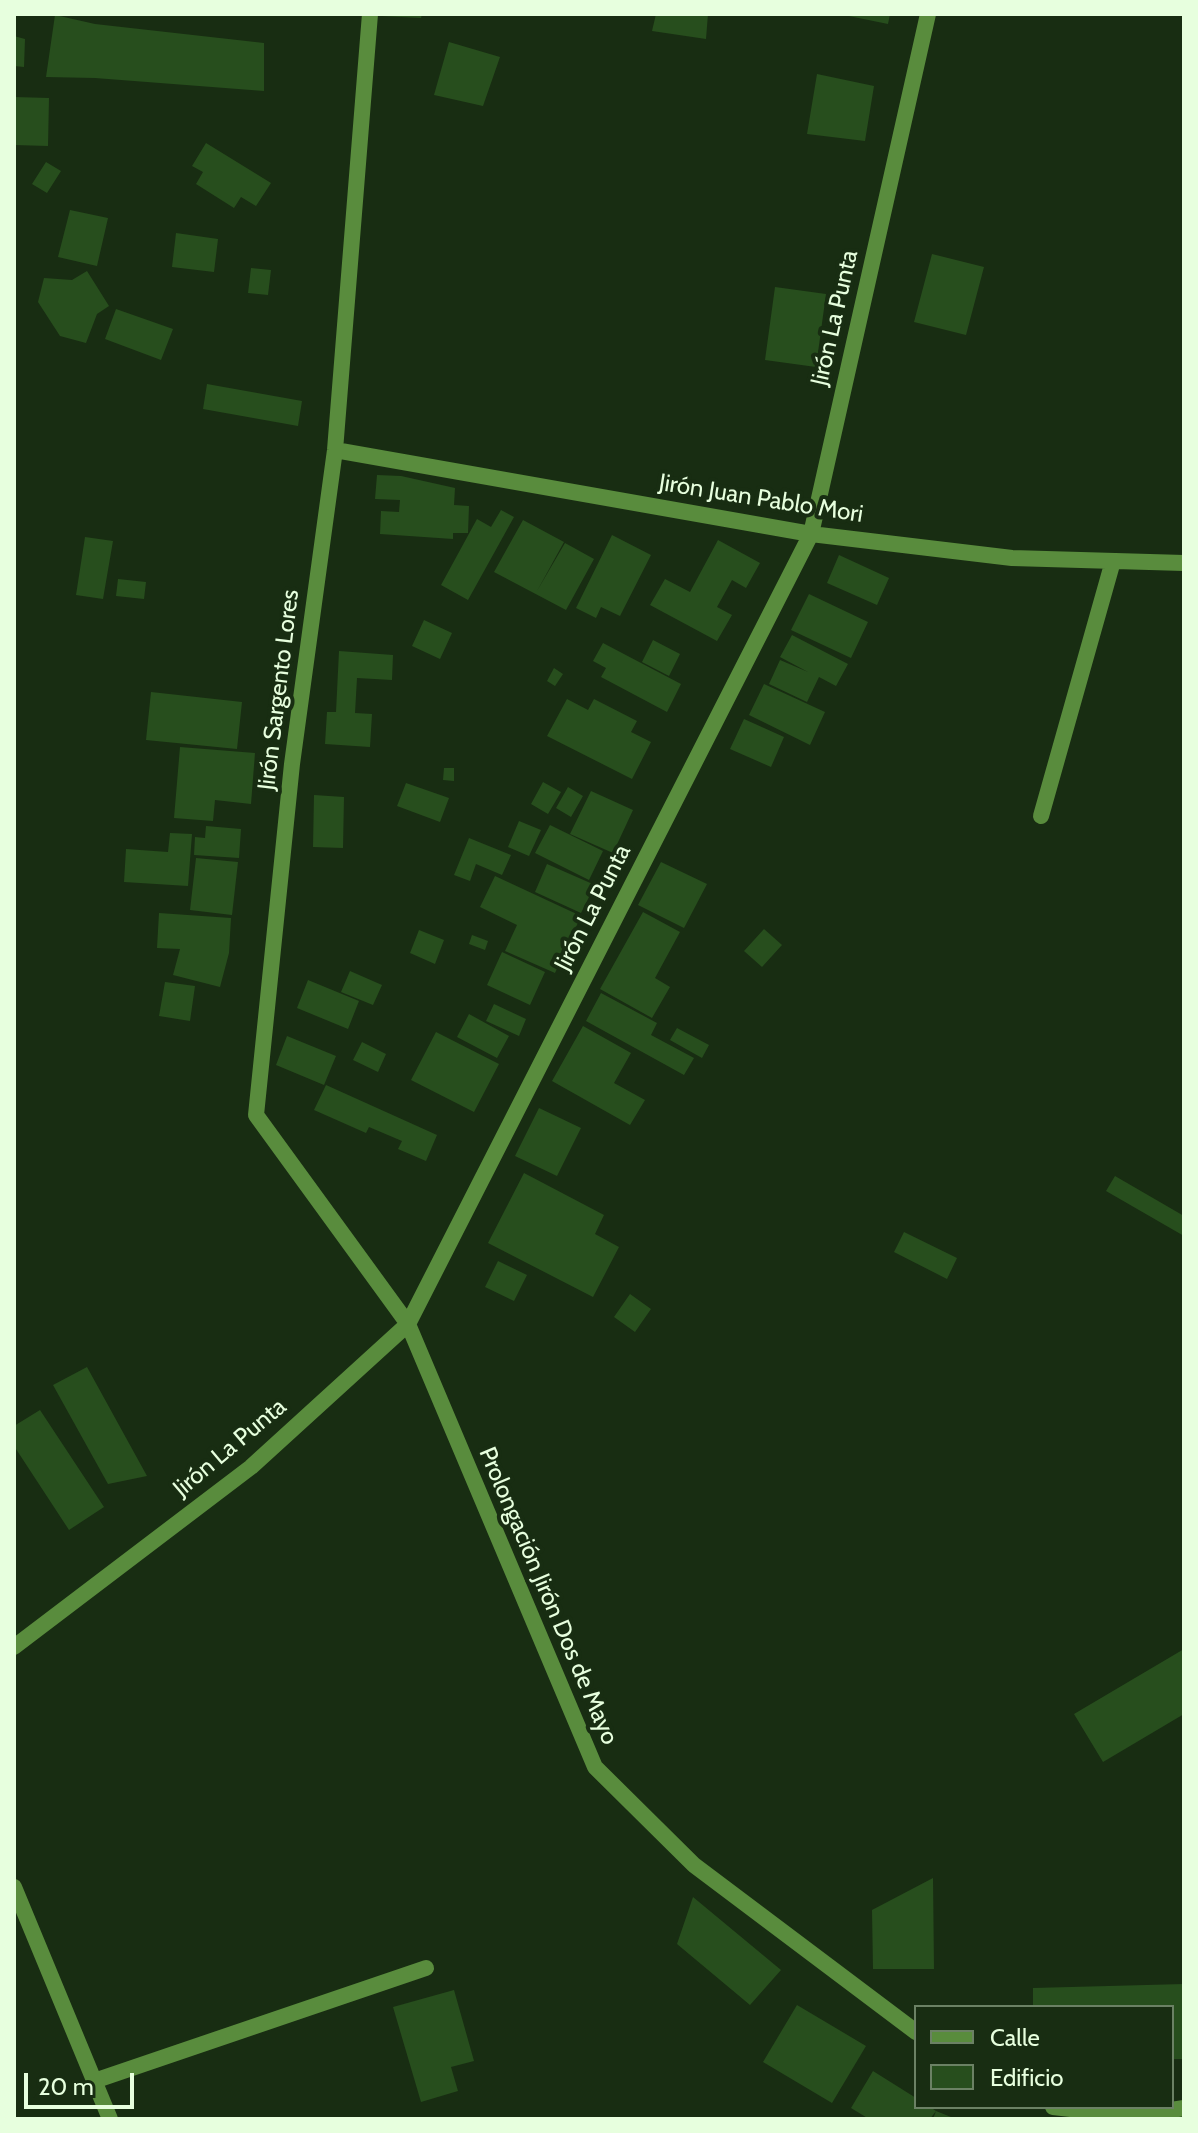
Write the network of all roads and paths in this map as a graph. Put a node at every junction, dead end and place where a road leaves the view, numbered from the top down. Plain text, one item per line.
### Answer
1 (370, 14) edge
2 (928, 14) edge
3 (335, 450) junction
4 (811, 534) junction
5 (1113, 561) junction
6 (1184, 563) edge
7 (1041, 816) dead end
8 (408, 1324) junction
9 (14, 1647) edge
10 (14, 1887) edge
11 (426, 1968) dead end
12 (914, 2030) edge
13 (94, 2081) junction
14 (1184, 2108) edge
15 (1058, 2112) edge
16 (110, 2119) edge

1 - 3 street, Jirón Sargento Lores
2 - 4 street, Jirón La Punta
3 - 4 street, Jirón Juan Pablo Mori
3 - 8 street, Jirón Sargento Lores
4 - 5 street, Jirón Juan Pablo Mori
4 - 8 street, Jirón La Punta
5 - 6 street, Jirón Juan Pablo Mori
5 - 7 street
8 - 9 street, Jirón La Punta
8 - 12 street, Prolongación Jirón Dos de Mayo
10 - 13 street
11 - 13 street
13 - 16 street
14 - 15 street

